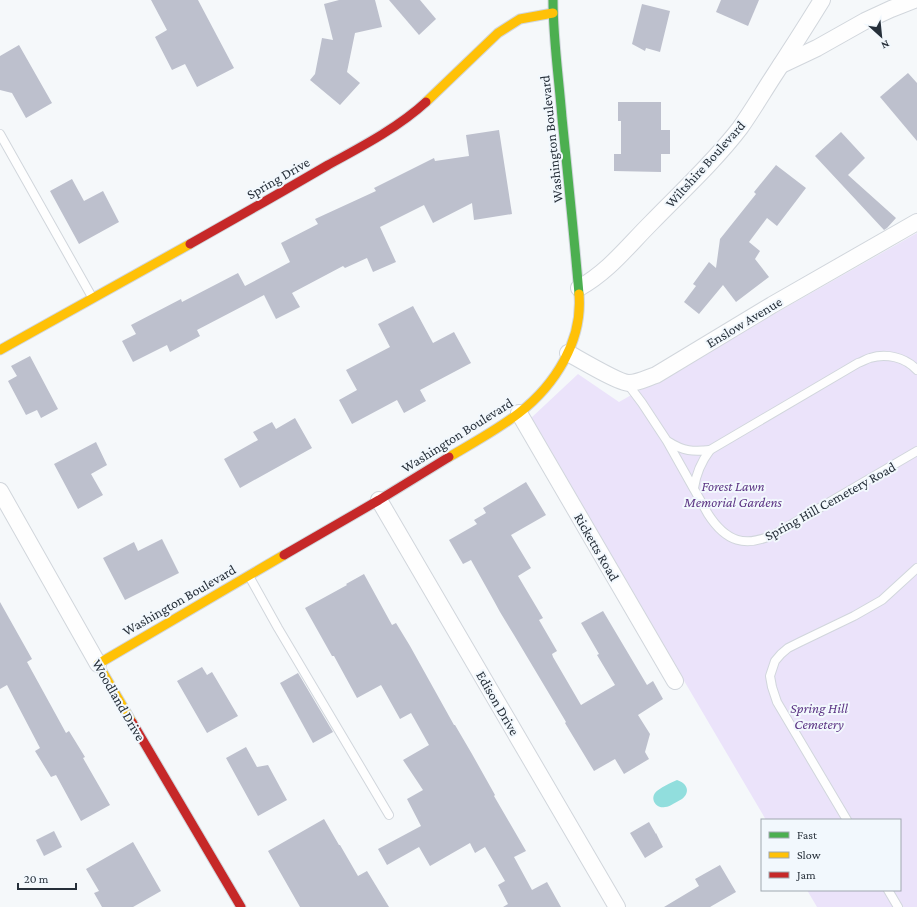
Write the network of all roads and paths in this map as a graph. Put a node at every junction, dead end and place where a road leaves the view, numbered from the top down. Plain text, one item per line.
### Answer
1 (553, 0) edge
2 (822, 0) edge
3 (914, 0) edge
4 (553, 13) junction
5 (781, 66) junction
6 (0, 134) edge
7 (917, 222) edge
8 (579, 288) junction
9 (93, 298) junction
10 (0, 350) edge
11 (568, 353) junction
12 (917, 370) edge
13 (627, 383) junction
14 (519, 413) junction
15 (667, 441) junction
16 (710, 450) junction
17 (917, 451) edge
18 (694, 488) junction
19 (0, 491) edge
20 (379, 500) junction
21 (917, 568) edge
22 (249, 576) junction
23 (98, 664) junction
24 (675, 681) dead end
25 (389, 815) dead end
26 (846, 819) edge
27 (889, 891) edge
28 (241, 907) edge
29 (617, 907) edge
30 (898, 907) edge

1 - 4 street, Washington Boulevard
2 - 5 street, Wiltshire Boulevard
3 - 5 street
4 - 8 street, Washington Boulevard
4 - 9 street, Spring Drive
5 - 8 street, Wiltshire Boulevard
6 - 9 lane
7 - 13 street, Enslow Avenue
8 - 11 street, Washington Boulevard
9 - 10 street, Spring Drive
11 - 13 street
11 - 14 street, Washington Boulevard
12 - 16 lane
13 - 15 lane, Spring Hill Cemetery Road
14 - 20 street, Washington Boulevard
14 - 24 street, Ricketts Road
15 - 16 lane
15 - 18 lane, Spring Hill Cemetery Road
16 - 18 lane
17 - 18 lane, Spring Hill Cemetery Road
19 - 23 street, Woodland Drive
20 - 22 street, Washington Boulevard
20 - 29 street, Edison Drive
21 - 26 lane
22 - 23 street, Washington Boulevard
22 - 25 lane
23 - 28 street, Woodland Drive
27 - 30 lane

